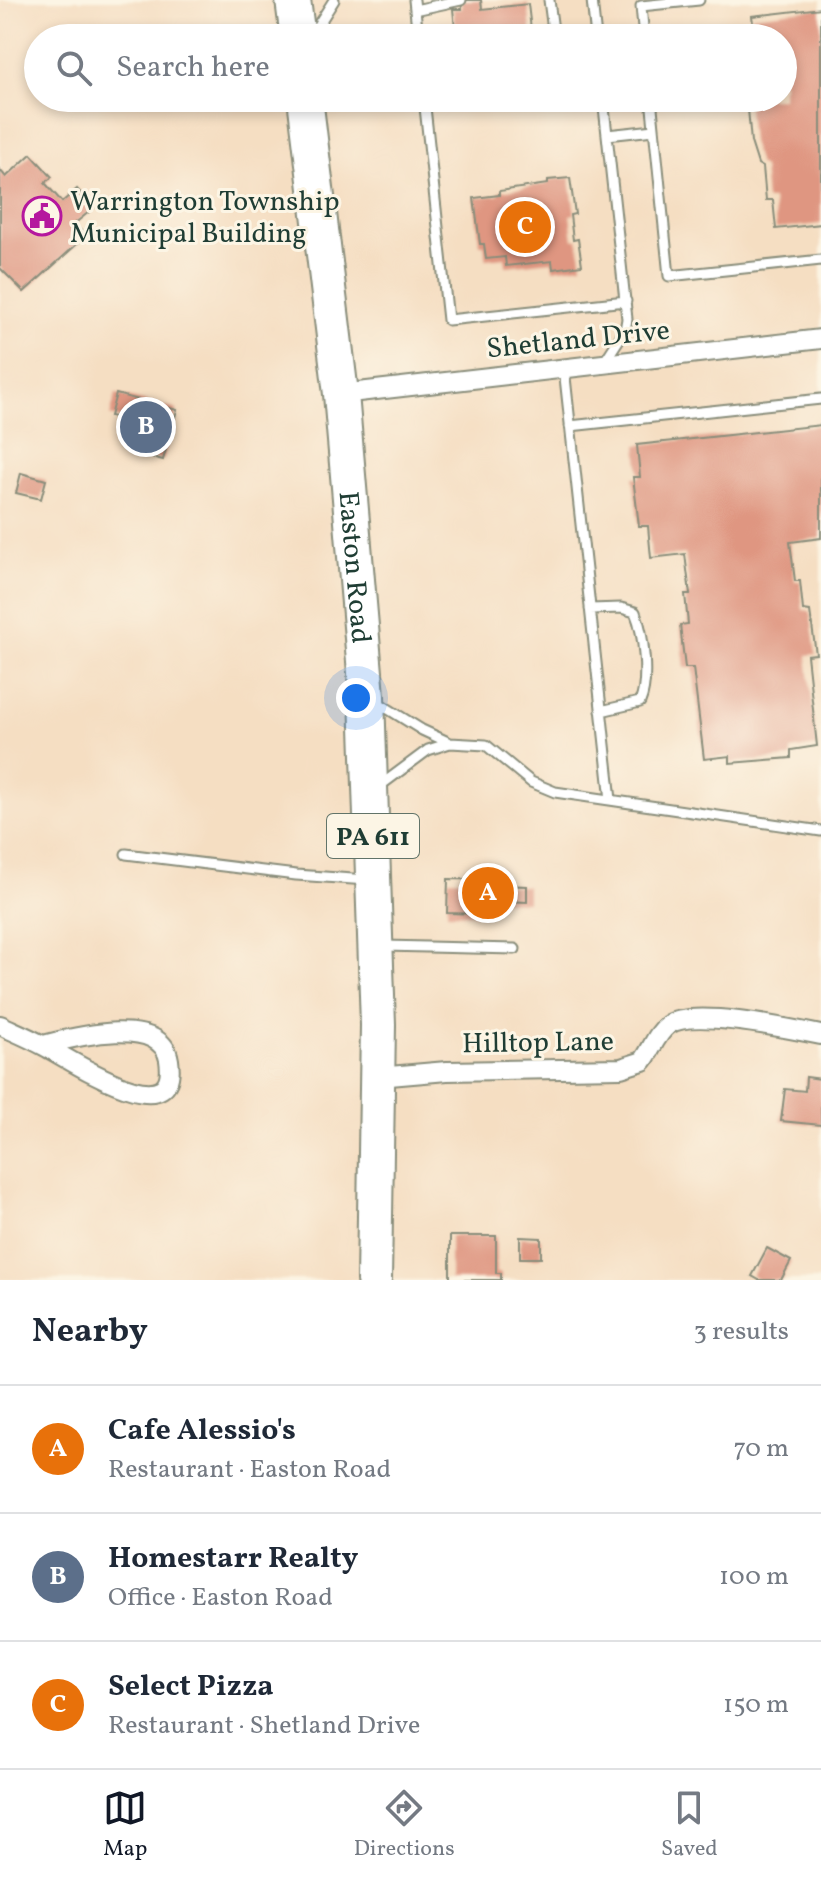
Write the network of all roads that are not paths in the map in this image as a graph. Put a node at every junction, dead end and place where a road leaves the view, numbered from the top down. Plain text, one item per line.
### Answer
1 (293, 0) edge
2 (334, 0) edge
3 (461, 0) edge
4 (549, 0) edge
5 (592, 0) edge
6 (699, 0) edge
7 (443, 2) edge
8 (414, 5) edge
9 (296, 24) edge
10 (319, 24) edge
11 (552, 24) edge
12 (595, 24) edge
13 (643, 24) edge
14 (307, 112) edge
15 (426, 112) edge
16 (605, 112) edge
17 (652, 112) edge
18 (654, 130) junction
19 (607, 135) junction
20 (821, 260) edge
21 (626, 301) junction
22 (821, 339) edge
23 (603, 364) junction
24 (564, 368) junction
25 (341, 394) junction
26 (821, 399) edge
27 (570, 426) junction
28 (590, 609) junction
29 (367, 696) junction
30 (601, 711) junction
31 (450, 743) junction
32 (372, 792) junction
33 (611, 800) junction
34 (821, 831) edge
35 (126, 854) dead end
36 (375, 880) junction
37 (376, 946) junction
38 (515, 949) dead end
39 (0, 1025) edge
40 (821, 1035) edge
41 (43, 1045) junction
42 (378, 1077) junction
43 (374, 1280) edge

1 - 9 highway
2 - 10 lane
3 - 7 lane
4 - 11 lane
5 - 12 lane
6 - 13 lane
7 - 8 lane
14 - 25 highway, Easton Road / PA 611
15 - 21 lane
16 - 19 lane
17 - 18 lane
18 - 19 lane
18 - 20 lane
19 - 21 lane
21 - 23 lane
22 - 23 street, Shetland Drive
23 - 24 street, Shetland Drive
24 - 25 street, Shetland Drive
24 - 27 lane
25 - 29 highway, Easton Road / PA 611
26 - 27 lane
27 - 28 lane
28 - 30 lane
28 - 30 lane
29 - 31 lane
29 - 32 highway, Easton Road / PA 611
30 - 33 lane
31 - 32 lane
31 - 33 lane
32 - 36 highway, Easton Road / PA 611
33 - 34 lane
35 - 36 lane
36 - 37 highway, Easton Road / PA 611
37 - 38 lane
37 - 42 highway, Easton Road / PA 611
39 - 41 street
40 - 42 street, Hilltop Lane
41 - 41 street
42 - 43 highway, Easton Road / PA 611

